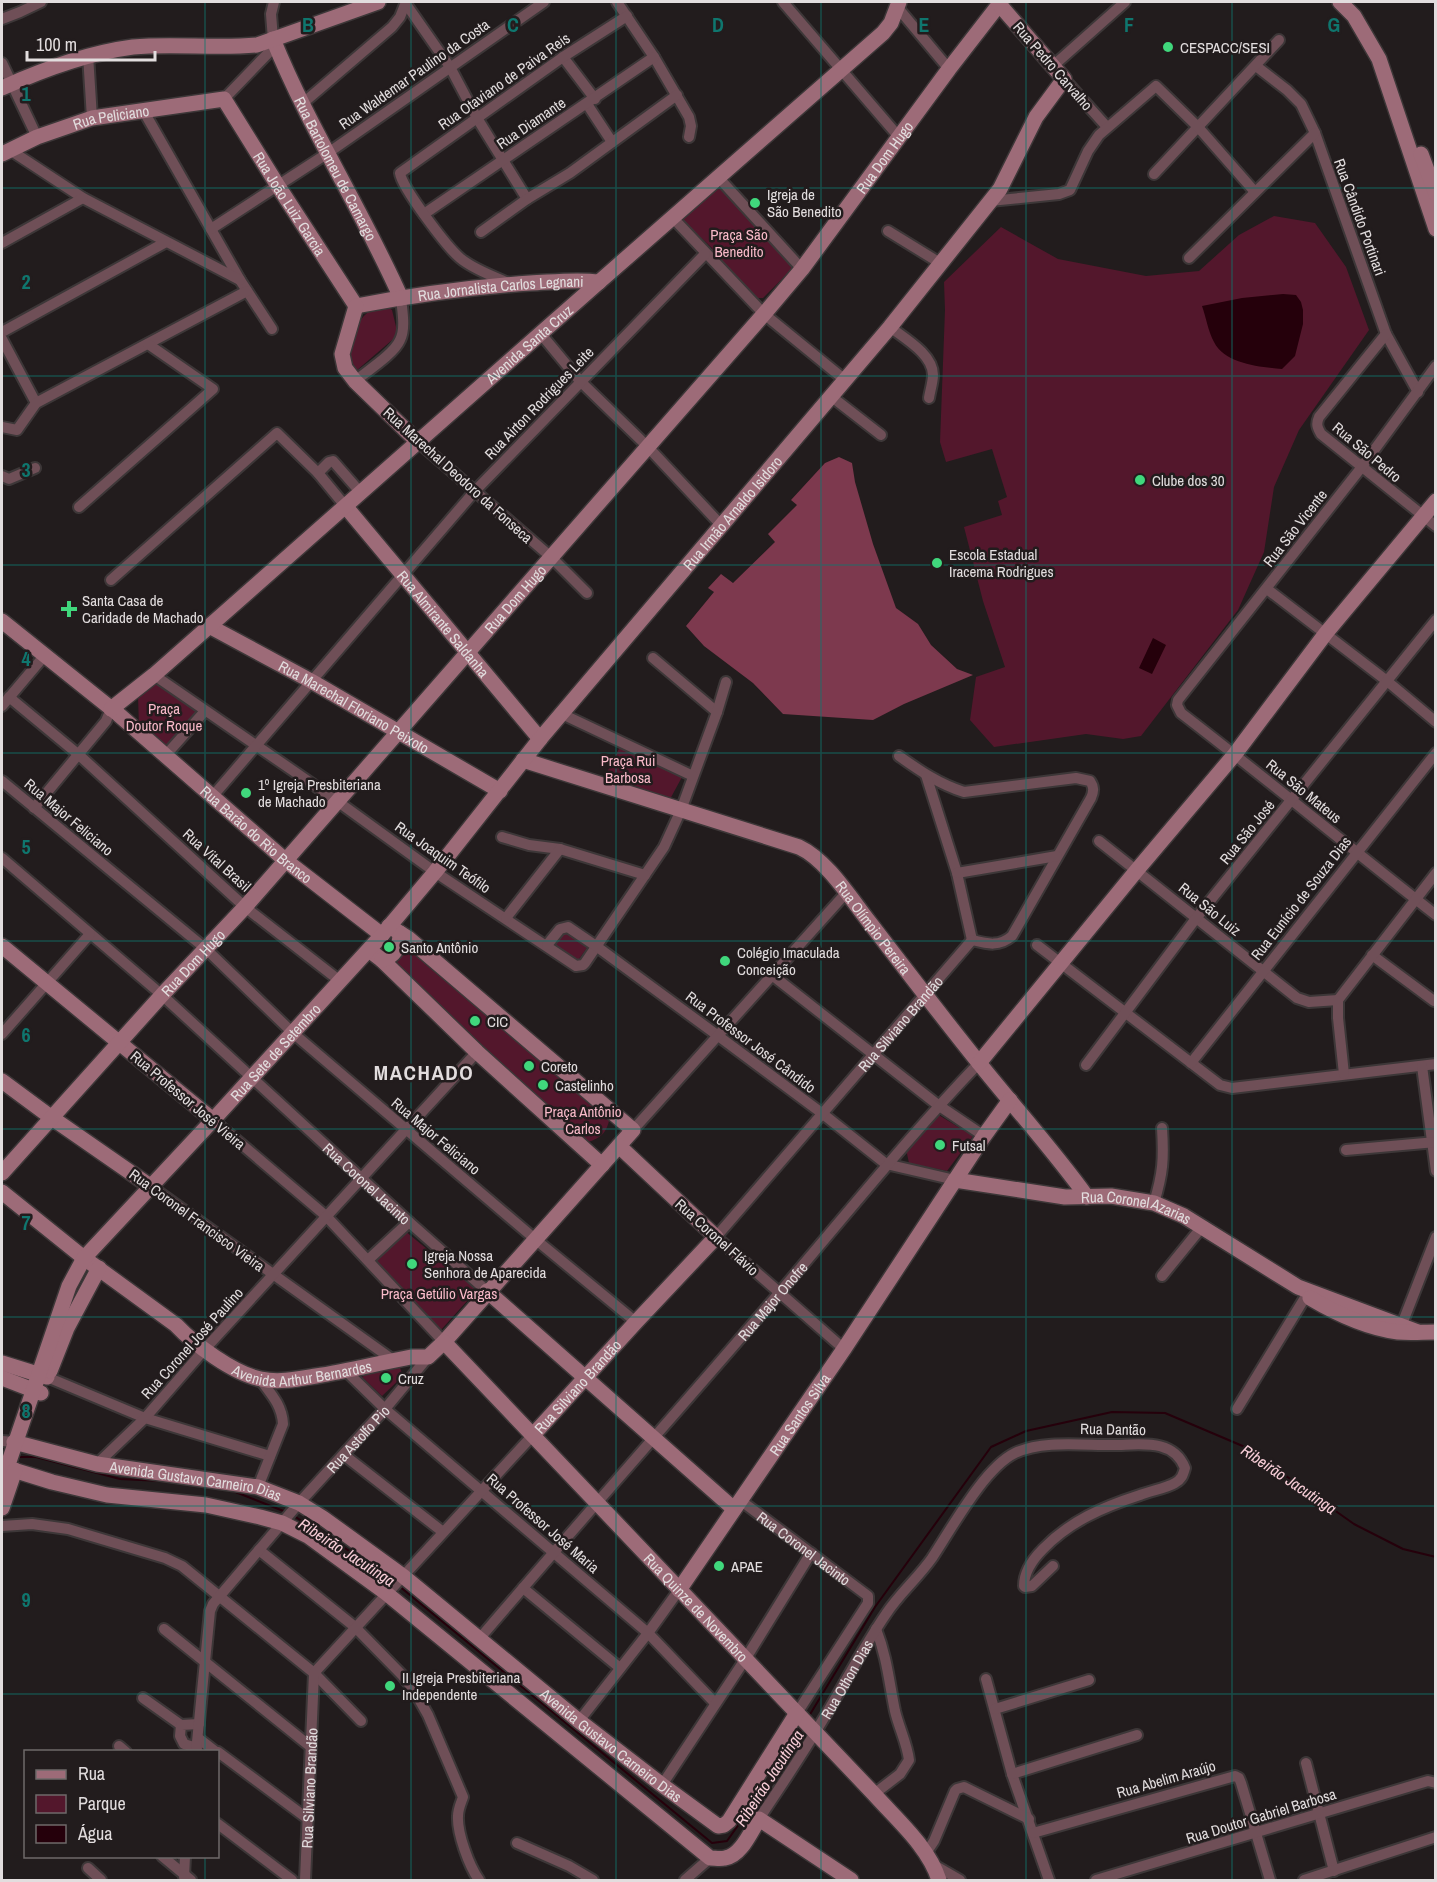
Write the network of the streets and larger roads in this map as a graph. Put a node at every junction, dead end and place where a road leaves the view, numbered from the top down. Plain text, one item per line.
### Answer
1 (41, 2) edge
2 (274, 2) edge
3 (378, 2) edge
4 (544, 2) edge
5 (617, 2) edge
6 (783, 2) edge
7 (1125, 2) edge
8 (1340, 2) edge
9 (1353, 2) edge
10 (406, 3) edge
11 (1000, 3) edge
12 (899, 4) edge
13 (627, 16) junction
14 (2, 19) edge
15 (1280, 40) dead end
16 (274, 42) junction
17 (88, 55) junction
18 (563, 57) junction
19 (654, 57) junction
20 (1383, 58) junction
21 (2, 63) edge
22 (1053, 66) junction
23 (1256, 66) junction
24 (450, 67) junction
25 (949, 69) junction
26 (842, 70) junction
27 (1065, 80) junction
28 (6, 85) edge
29 (677, 95) junction
30 (224, 99) junction
31 (591, 101) junction
32 (302, 104) junction
33 (143, 110) junction
34 (92, 118) junction
35 (477, 118) junction
36 (1107, 127) junction
37 (1198, 127) junction
38 (1315, 132) junction
39 (37, 137) junction
40 (689, 137) dead end
41 (899, 137) junction
42 (612, 142) junction
43 (6, 152) edge
44 (328, 153) junction
45 (504, 160) junction
46 (1154, 174) dead end
47 (718, 177) junction
48 (278, 186) junction
49 (1431, 188) edge
50 (1255, 192) junction
51 (83, 198) junction
52 (527, 199) junction
53 (990, 201) junction
54 (424, 213) junction
55 (673, 219) junction
56 (1436, 229) edge
57 (211, 230) junction
58 (888, 231) dead end
59 (481, 232) dead end
60 (166, 242) junction
61 (2, 243) edge
62 (705, 254) junction
63 (1189, 258) dead end
64 (940, 263) junction
65 (802, 269) junction
66 (240, 280) junction
67 (599, 282) junction
68 (510, 285) junction
69 (247, 291) junction
70 (401, 298) junction
71 (356, 306) junction
72 (764, 314) junction
73 (890, 327) junction
74 (272, 329) dead end
75 (2, 332) edge
76 (541, 334) junction
77 (1386, 334) junction
78 (2, 339) edge
79 (147, 344) junction
80 (1436, 366) edge
81 (845, 380) junction
82 (355, 381) junction
83 (580, 381) junction
84 (1418, 392) junction
85 (832, 397) junction
86 (929, 398) dead end
87 (36, 403) junction
88 (2, 427) edge
89 (881, 435) dead end
90 (418, 442) junction
91 (647, 446) junction
92 (34, 468) dead end
93 (1361, 468) junction
94 (318, 473) junction
95 (2, 476) edge
96 (474, 492) junction
97 (361, 493) junction
98 (1436, 501) edge
99 (79, 507) dead end
100 (346, 507) junction
101 (1430, 522) edge
102 (722, 526) junction
103 (551, 557) junction
104 (402, 575) junction
105 (111, 580) dead end
106 (1267, 589) junction
107 (587, 593) dead end
108 (1436, 620) edge
109 (2, 621) edge
110 (209, 626) junction
111 (1326, 633) junction
112 (467, 652) junction
113 (45, 655) junction
114 (653, 658) dead end
115 (154, 675) junction
116 (311, 681) junction
117 (1387, 681) junction
118 (726, 682) dead end
119 (5, 701) edge
120 (1177, 705) joint
121 (116, 711) junction
122 (205, 711) junction
123 (717, 712) junction
124 (562, 714) junction
125 (1436, 722) edge
126 (397, 732) junction
127 (540, 739) junction
128 (255, 745) junction
129 (1436, 753) edge
130 (1234, 754) junction
131 (79, 755) junction
132 (165, 756) junction
133 (899, 756) dead end
134 (523, 760) junction
135 (926, 775) junction
136 (693, 776) junction
137 (2, 781) edge
138 (500, 790) junction
139 (212, 797) junction
140 (1293, 800) junction
141 (337, 801) junction
142 (34, 808) junction
143 (681, 810) junction
144 (502, 837) dead end
145 (1100, 840) dead end
146 (560, 849) junction
147 (1356, 852) junction
148 (1057, 856) junction
149 (2, 858) edge
150 (285, 860) junction
151 (1137, 870) junction
152 (435, 872) junction
153 (957, 873) junction
154 (1436, 873) edge
155 (645, 875) junction
156 (846, 892) junction
157 (1415, 899) junction
158 (245, 907) junction
159 (1436, 915) edge
160 (1197, 917) junction
161 (506, 918) junction
162 (390, 931) junction
163 (90, 934) junction
164 (972, 940) junction
165 (547, 945) junction
166 (1037, 945) dead end
167 (2, 946) edge
168 (596, 946) junction
169 (206, 949) junction
170 (369, 950) junction
171 (1372, 955) junction
172 (382, 960) junction
173 (1062, 963) junction
174 (1262, 970) junction
175 (772, 975) junction
176 (340, 981) junction
177 (46, 983) junction
178 (162, 995) junction
179 (926, 995) junction
180 (1338, 1000) junction
181 (1434, 1001) edge
182 (1125, 1013) junction
183 (6, 1021) edge
184 (293, 1033) junction
185 (2, 1034) edge
186 (717, 1035) junction
187 (119, 1043) junction
188 (477, 1052) junction
189 (873, 1054) junction
190 (979, 1063) junction
191 (1191, 1063) junction
192 (1436, 1064) edge
193 (1086, 1065) dead end
194 (1422, 1066) junction
195 (1344, 1074) junction
196 (251, 1077) junction
197 (2, 1081) edge
198 (1010, 1100) junction
199 (938, 1105) junction
200 (823, 1114) junction
201 (52, 1118) junction
202 (213, 1120) junction
203 (1162, 1128) dead end
204 (406, 1130) junction
205 (633, 1130) junction
206 (984, 1136) junction
207 (1434, 1143) edge
208 (619, 1146) junction
209 (1346, 1150) dead end
210 (886, 1164) junction
211 (602, 1165) junction
212 (1436, 1171) edge
213 (2, 1173) edge
214 (362, 1179) junction
215 (955, 1180) junction
216 (150, 1186) junction
217 (2, 1192) edge
218 (1088, 1197) junction
219 (1154, 1203) junction
220 (2, 1205) edge
221 (326, 1216) junction
222 (409, 1222) junction
223 (1201, 1228) junction
224 (50, 1237) junction
225 (716, 1237) junction
226 (1436, 1237) edge
227 (535, 1239) junction
228 (368, 1260) junction
229 (82, 1261) junction
230 (97, 1272) junction
231 (274, 1275) junction
232 (1162, 1276) dead end
233 (69, 1286) junction
234 (488, 1291) junction
235 (1304, 1291) junction
236 (780, 1292) junction
237 (85, 1294) junction
238 (636, 1322) junction
239 (62, 1325) junction
240 (1401, 1329) junction
241 (1436, 1332) edge
242 (444, 1342) junction
243 (844, 1349) junction
244 (204, 1350) junction
245 (428, 1357) junction
246 (393, 1360) junction
247 (2, 1363) edge
248 (346, 1371) junction
249 (585, 1377) junction
250 (2, 1378) edge
251 (260, 1379) junction
252 (40, 1384) junction
253 (385, 1409) junction
254 (1237, 1410) dead end
255 (145, 1418) junction
256 (533, 1435) junction
257 (654, 1438) junction
258 (344, 1455) junction
259 (270, 1456) junction
260 (12, 1458) edge
261 (97, 1464) junction
262 (258, 1487) junction
263 (481, 1490) junction
264 (597, 1503) junction
265 (737, 1505) junction
266 (297, 1506) junction
267 (2, 1508) edge
268 (284, 1521) junction
269 (2, 1526) edge
270 (443, 1532) junction
271 (259, 1550) junction
272 (554, 1552) junction
273 (811, 1552) junction
274 (1053, 1566) dead end
275 (401, 1577) junction
276 (522, 1588) junction
277 (679, 1590) junction
278 (387, 1591) junction
279 (868, 1596) joint
280 (218, 1597) junction
281 (892, 1605) joint
282 (355, 1627) junction
283 (164, 1629) dead end
284 (876, 1629) junction
285 (648, 1633) junction
286 (480, 1638) junction
287 (746, 1658) junction
288 (205, 1662) junction
289 (620, 1668) junction
290 (314, 1673) junction
291 (986, 1679) dead end
292 (1089, 1680) dead end
293 (143, 1698) dead end
294 (715, 1703) junction
295 (995, 1709) junction
296 (799, 1715) junction
297 (362, 1721) dead end
298 (579, 1721) junction
299 (199, 1724) junction
300 (181, 1725) junction
301 (814, 1730) junction
302 (1137, 1734) dead end
303 (197, 1746) edge
304 (311, 1747) junction
305 (219, 1753) edge
306 (1306, 1763) dead end
307 (1012, 1774) junction
308 (1435, 1782) edge
309 (662, 1785) junction
310 (874, 1794) junction
311 (1319, 1814) junction
312 (308, 1819) junction
313 (759, 1819) junction
314 (1029, 1819) junction
315 (219, 1825) edge
316 (724, 1825) joint
317 (1033, 1833) junction
318 (1256, 1833) junction
319 (1436, 1837) edge
320 (517, 1843) dead end
321 (163, 1858) edge
322 (185, 1858) edge
323 (710, 1858) junction
324 (930, 1859) junction
325 (88, 1868) dead end
326 (1334, 1871) junction
327 (186, 1878) edge
328 (101, 1881) edge
329 (292, 1881) edge
330 (305, 1881) edge
331 (479, 1881) edge
332 (594, 1881) edge
333 (685, 1881) edge
334 (851, 1881) edge
335 (939, 1881) edge
336 (960, 1881) edge
337 (1049, 1881) edge
338 (1096, 1881) edge
339 (1270, 1881) edge
340 (1304, 1881) edge

1 - 14 street
2 - 16 street
3 - 16 street
4 - 24 street, Rua Waldemar Paulino da Costa
5 - 13 street
6 - 26 street
7 - 22 street
8 - 20 street
9 - 20 street
10 - 24 street
10 - 32 street
11 - 22 street, Rua Pedro Carvalho
11 - 25 street, Rua Dom Hugo
12 - 25 street
12 - 26 street, Avenida Santa Cruz
13 - 18 street, Rua Otaviano de Paiva Reis
13 - 19 street
15 - 23 street
16 - 17 street
16 - 30 street
16 - 32 street, Rua Bartolomeu de Camargo
17 - 28 street
17 - 34 street
18 - 31 street
18 - 35 street, Rua Otaviano de Paiva Reis
19 - 29 street
19 - 31 street, Rua Diamante
20 - 49 street
21 - 28 street
22 - 27 street, Rua Pedro Carvalho
23 - 37 street
23 - 38 street, Rua Cândido Portinari
24 - 35 street
24 - 44 street, Rua Waldemar Paulino da Costa
25 - 41 street, Rua Dom Hugo
26 - 41 street
26 - 47 street, Avenida Santa Cruz
27 - 36 street, Rua Pedro Carvalho
27 - 53 street, Rua Irmão Arnaldo Isidoro
28 - 39 street
29 - 40 street
29 - 42 street
30 - 33 street, Rua Peliciano
30 - 48 street, Rua João Luiz Garcia
31 - 42 street
31 - 45 street, Rua Diamante
32 - 44 street, Rua Bartolomeu de Camargo
33 - 34 street, Rua Peliciano
33 - 57 street
34 - 39 street, Rua Peliciano
35 - 45 street
35 - 54 street, Rua Otaviano de Paiva Reis
36 - 37 street
36 - 53 street
37 - 46 street
37 - 50 street
38 - 50 street
38 - 77 street, Rua Cândido Portinari
39 - 43 street, Rua Peliciano
41 - 65 street, Rua Dom Hugo
42 - 52 street
43 - 51 street
44 - 48 street, Rua Waldemar Paulino da Costa
44 - 70 street, Rua Bartolomeu de Camargo
45 - 52 street
45 - 54 street, Rua Diamante
47 - 55 street, Avenida Santa Cruz
47 - 65 street
48 - 57 street, Rua Waldemar Paulino da Costa
48 - 71 street, Rua João Luiz Garcia
49 - 56 street
50 - 63 street
51 - 60 street
51 - 61 street
52 - 59 street
53 - 64 street, Rua Irmão Arnaldo Isidoro
54 - 68 street
55 - 62 street
55 - 67 street, Avenida Santa Cruz
57 - 66 street
58 - 64 street
60 - 66 street
60 - 75 street
62 - 72 street
62 - 83 street, Rua Airton Rodrigues Leite
64 - 73 street, Rua Irmão Arnaldo Isidoro
65 - 72 street, Rua Dom Hugo
66 - 69 street
67 - 68 street, Rua Jornalista Carlos Legnani
67 - 76 street, Avenida Santa Cruz
68 - 70 street, Rua Jornalista Carlos Legnani
69 - 74 street
69 - 79 street
70 - 71 street, Rua Jornalista Carlos Legnani
70 - 82 street
71 - 82 street, Rua Marechal Deodoro da Fonseca
72 - 81 street
72 - 91 street, Rua Dom Hugo
73 - 81 street, Rua Irmão Arnaldo Isidoro
73 - 86 street
76 - 83 street
76 - 90 street, Avenida Santa Cruz
77 - 84 street, Rua Cândido Portinari
77 - 93 street, Rua São Pedro
78 - 87 street
79 - 87 street
79 - 99 street
80 - 84 street, Rua São Vicente
81 - 85 street, Rua Irmão Arnaldo Isidoro
82 - 90 street, Rua Marechal Deodoro da Fonseca
83 - 91 street
83 - 96 street, Rua Airton Rodrigues Leite
84 - 93 street, Rua São Vicente
85 - 89 street
85 - 102 street, Rua Irmão Arnaldo Isidoro
87 - 88 street
90 - 96 street, Rua Marechal Deodoro da Fonseca
90 - 97 street, Avenida Santa Cruz
91 - 102 street
91 - 103 street, Rua Dom Hugo
92 - 95 street
93 - 101 street, Rua São Pedro
93 - 106 street, Rua São Vicente
94 - 97 street
94 - 100 street
94 - 105 street
96 - 103 street, Rua Marechal Deodoro da Fonseca
96 - 104 street, Rua Airton Rodrigues Leite
97 - 100 street, Avenida Santa Cruz
98 - 101 street, Rua Major Onofre
100 - 104 street, Rua Almirante Saldanha
100 - 110 street, Avenida Santa Cruz
101 - 111 street, Rua Major Onofre
102 - 124 street, Rua Irmão Arnaldo Isidoro
103 - 107 street, Rua Marechal Deodoro da Fonseca
103 - 112 street, Rua Dom Hugo
104 - 112 street, Rua Almirante Saldanha
104 - 116 street, Rua Airton Rodrigues Leite
106 - 111 street
106 - 120 street, Rua São Vicente
108 - 117 street, Rua São José
109 - 113 street
110 - 115 street, Avenida Santa Cruz
110 - 116 street, Rua Marechal Floriano Peixoto
111 - 117 street
111 - 130 street, Rua Major Onofre
112 - 126 street, Rua Dom Hugo
112 - 127 street, Rua Almirante Saldanha
113 - 119 street
113 - 121 street
114 - 123 street
115 - 121 street
115 - 122 street
116 - 126 street, Rua Marechal Floriano Peixoto
116 - 128 street, Rua Airton Rodrigues Leite
117 - 125 street
117 - 140 street, Rua São José
118 - 123 street
119 - 131 street, Rua Vital Brasil
120 - 130 street, Rua São Mateus
121 - 131 street
121 - 132 street, Rua Barão do Rio Branco
122 - 128 street, Rua Joaquim Teófilo
122 - 132 street
123 - 136 street
124 - 127 street, Rua Irmão Arnaldo Isidoro
124 - 136 street
126 - 138 street, Rua Marechal Floriano Peixoto
126 - 141 street, Rua Dom Hugo
127 - 134 street, Rua Irmão Arnaldo Isidoro
128 - 139 street, Rua Airton Rodrigues Leite
128 - 141 street, Rua Joaquim Teófilo
129 - 147 street, Rua Eunício de Souza Dias
130 - 140 street, Rua São Mateus
130 - 151 street, Rua Major Onofre
131 - 142 street
131 - 158 street, Rua Vital Brasil
132 - 139 street, Rua Barão do Rio Branco
133 - 135 street
134 - 138 street, Rua Irmão Arnaldo Isidoro
134 - 143 street
135 - 148 street
135 - 153 street
136 - 143 street
137 - 142 street, Rua Major Feliciano
138 - 152 street, Rua Irmão Arnaldo Isidoro
139 - 150 street, Rua Barão do Rio Branco
140 - 147 street, Rua São Mateus
140 - 160 street, Rua São José
141 - 150 street, Rua Dom Hugo
141 - 152 street, Rua Joaquim Teófilo
142 - 169 street, Rua Major Feliciano
143 - 155 street
143 - 156 street, Rua Olímpio Pereira
144 - 146 street
145 - 151 street, Rua São Luiz
146 - 155 street
146 - 161 street
147 - 157 street, Rua São Mateus
147 - 174 street, Rua Eunício de Souza Dias
148 - 153 street
148 - 164 street
149 - 163 street, Rua Coronel Jacinto
150 - 158 street, Rua Dom Hugo
150 - 162 street, Rua Barão do Rio Branco
151 - 160 street, Rua São Luiz
151 - 173 street, Rua Major Onofre
152 - 161 street, Rua Joaquim Teófilo
152 - 162 street, Rua Irmão Arnaldo Isidoro
153 - 164 street
154 - 157 street
155 - 168 street
156 - 175 street
156 - 179 street, Rua Olímpio Pereira
157 - 159 street, Rua São Mateus
157 - 171 street
158 - 169 street, Rua Dom Hugo
158 - 176 street, Rua Vital Brasil
160 - 174 street, Rua São Luiz
160 - 182 street, Rua São José
161 - 165 street, Rua Joaquim Teófilo
162 - 170 street
162 - 172 street
162 - 205 street
163 - 177 street
163 - 178 street, Rua Coronel Jacinto
164 - 179 street, Rua Silviano Brandão
165 - 168 street, Rua Professor José Cândido
165 - 168 street, Rua Joaquim Teófilo
166 - 173 street
167 - 177 street, Rua Professor José Vieira
168 - 186 street, Rua Professor José Cândido
169 - 178 street, Rua Dom Hugo
169 - 184 street, Rua Major Feliciano
170 - 172 street
170 - 176 street, Rua Sete de Setembro
171 - 180 street
171 - 181 street
172 - 188 street
173 - 182 street
173 - 190 street, Rua Major Onofre
174 - 180 street, Rua São Luiz
174 - 191 street, Rua Eunício de Souza Dias
175 - 186 street
175 - 189 street
176 - 184 street, Rua Sete de Setembro
177 - 183 street
177 - 187 street, Rua Professor José Vieira
178 - 187 street, Rua Dom Hugo
178 - 196 street, Rua Coronel Jacinto
179 - 189 street, Rua Silviano Brandão
179 - 190 street, Rua Olímpio Pereira
180 - 195 street
182 - 191 street
182 - 193 street, Rua São José
183 - 185 street
184 - 196 street, Rua Sete de Setembro
184 - 204 street, Rua Major Feliciano
186 - 200 street, Rua Professor José Cândido
186 - 205 street
187 - 201 street, Rua Dom Hugo
187 - 202 street, Rua Professor José Vieira
188 - 204 street, Rua Coronel José Paulino
188 - 211 street
189 - 199 street
189 - 200 street, Rua Silviano Brandão
190 - 198 street, Rua Olímpio Pereira
190 - 199 street, Rua Major Onofre
191 - 195 street
192 - 194 street
194 - 195 street
194 - 207 street
196 - 202 street, Rua Sete de Setembro
196 - 214 street, Rua Coronel Jacinto
197 - 201 street, Rua Coronel Francisco Vieira
198 - 206 street, Rua Santos Silva
198 - 218 street, Rua Olímpio Pereira
199 - 206 street
199 - 210 street, Rua Major Onofre
200 - 210 street, Rua Professor José Cândido
200 - 225 street, Rua Silviano Brandão
201 - 213 street, Rua Dom Hugo
201 - 216 street, Rua Coronel Francisco Vieira
202 - 216 street, Rua Sete de Setembro
202 - 221 street, Rua Professor José Vieira
203 - 219 street
204 - 214 street, Rua Coronel José Paulino
204 - 227 street, Rua Major Feliciano
205 - 208 street
206 - 215 street, Rua Santos Silva
207 - 209 street
207 - 212 street
208 - 211 street
208 - 225 street, Rua Coronel Flávio
210 - 215 street
210 - 236 street, Rua Major Onofre
211 - 227 street, Rua Astolfo Pio
214 - 221 street, Rua Coronel José Paulino
214 - 222 street, Rua Coronel Jacinto
215 - 218 street, Rua Coronel Azarias
215 - 243 street, Rua Santos Silva
216 - 229 street, Rua Sete de Setembro
216 - 231 street, Rua Coronel Francisco Vieira
217 - 224 street, Avenida Arthur Bernardes
218 - 219 street, Rua Coronel Azarias
219 - 223 street, Rua Coronel Azarias
220 - 224 street, Avenida Arthur Bernardes
221 - 228 street, Rua Professor José Vieira
221 - 231 street, Rua Coronel José Paulino
222 - 228 street
222 - 234 street, Rua Coronel Jacinto
223 - 232 street
223 - 235 street, Rua Coronel Azarias
224 - 229 street, Avenida Arthur Bernardes
225 - 236 street, Rua Coronel Flávio
225 - 238 street, Rua Silviano Brandão
226 - 240 street
227 - 234 street, Rua Astolfo Pio
227 - 238 street, Rua Major Feliciano
228 - 242 street
229 - 230 street, Avenida Arthur Bernardes
229 - 233 street, Rua Sete de Setembro
230 - 237 street
230 - 244 street, Avenida Arthur Bernardes
231 - 244 street, Rua Coronel José Paulino
231 - 246 street, Rua Coronel Francisco Vieira
233 - 237 street
233 - 239 street, Rua Sete de Setembro
234 - 242 street, Rua Astolfo Pio
234 - 249 street, Rua Coronel Jacinto
235 - 240 street, Rua Coronel Azarias
235 - 254 street
236 - 243 street, Rua Coronel Flávio
236 - 257 street, Rua Major Onofre
237 - 239 street
238 - 249 street, Rua Silviano Brandão
239 - 252 street
240 - 241 street, Rua Coronel Azarias
242 - 245 street, Rua Astolfo Pio
242 - 256 street, Rua Quinze de Novembro
243 - 265 street, Rua Santos Silva
244 - 251 street, Avenida Arthur Bernardes
244 - 255 street, Rua Coronel José Paulino
245 - 246 street, Avenida Arthur Bernardes
245 - 253 street, Rua Astolfo Pio
246 - 248 street, Avenida Arthur Bernardes
247 - 252 street
248 - 251 street, Avenida Arthur Bernardes
248 - 253 street, Rua Professor José Maria
249 - 256 street, Rua Silviano Brandão
249 - 257 street, Rua Coronel Jacinto
250 - 252 street
251 - 259 street
252 - 255 street
252 - 260 street
253 - 258 street, Rua Astolfo Pio
253 - 263 street, Rua Professor José Maria
255 - 259 street
255 - 261 street, Rua Coronel José Paulino
256 - 263 street, Rua Silviano Brandão
256 - 264 street, Rua Quinze de Novembro
257 - 264 street, Rua Major Onofre
257 - 265 street, Rua Coronel Jacinto
258 - 266 street, Rua Astolfo Pio
258 - 270 street
259 - 262 street
260 - 261 street, Avenida Gustavo Carneiro Dias
260 - 267 street
260 - 268 street, Avenida Gustavo Carneiro Dias
261 - 262 street, Avenida Gustavo Carneiro Dias
262 - 266 street, Avenida Gustavo Carneiro Dias
263 - 270 street, Rua Silviano Brandão
263 - 272 street, Rua Professor José Maria
264 - 272 street, Rua Major Onofre
264 - 277 street, Rua Quinze de Novembro
265 - 273 street, Rua Coronel Jacinto
265 - 277 street, Rua Santos Silva
266 - 268 street, Rua Astolfo Pio
266 - 275 street, Avenida Gustavo Carneiro Dias
268 - 271 street, Rua Astolfo Pio
268 - 278 street, Avenida Gustavo Carneiro Dias
269 - 280 street
270 - 275 street, Rua Silviano Brandão
271 - 280 street, Rua Astolfo Pio
271 - 282 street
272 - 276 street, Rua Major Onofre
272 - 285 street, Rua Professor José Maria
273 - 279 street, Rua Coronel Jacinto
273 - 287 street
274 - 281 street, Rua Dantão
275 - 278 street, Rua Silviano Brandão
275 - 286 street, Avenida Gustavo Carneiro Dias
276 - 286 street, Rua Major Onofre
276 - 289 street
277 - 285 street, Rua Santos Silva
277 - 287 street, Rua Quinze de Novembro
278 - 282 street, Rua Silviano Brandão
278 - 323 street, Avenida Gustavo Carneiro Dias
279 - 296 street, Rua Othon Dias
280 - 288 street, Rua Astolfo Pio
280 - 290 street
281 - 284 street, Rua Othon Dias
282 - 290 street, Rua Silviano Brandão
282 - 331 street
283 - 288 street
284 - 301 street, Rua Othon Dias
284 - 310 street
285 - 289 street, Rua Santos Silva
285 - 294 street, Rua Professor José Maria
286 - 298 street, Avenida Gustavo Carneiro Dias
287 - 294 street
287 - 296 street, Rua Quinze de Novembro
288 - 299 street, Rua Astolfo Pio
288 - 304 street
289 - 298 street, Rua Santos Silva
290 - 297 street
290 - 304 street, Rua Silviano Brandão
291 - 295 street
292 - 295 street
293 - 300 street
294 - 309 street
295 - 307 street
296 - 301 street, Rua Quinze de Novembro
296 - 316 street, Rua Othon Dias
298 - 309 street, Avenida Gustavo Carneiro Dias
299 - 300 street
299 - 303 street, Rua Astolfo Pio
300 - 303 street
301 - 310 street, Rua Quinze de Novembro
301 - 313 street, Rua Othon Dias
302 - 307 street
304 - 312 street, Rua Silviano Brandão
305 - 312 street
306 - 311 street
307 - 314 street
308 - 311 street, Rua Doutor Gabriel Barbosa
309 - 316 street, Avenida Gustavo Carneiro Dias
310 - 324 street, Rua Quinze de Novembro
311 - 318 street, Rua Doutor Gabriel Barbosa
311 - 326 street
312 - 330 street, Rua Silviano Brandão
313 - 323 street, Rua Othon Dias
313 - 334 street
314 - 317 street
314 - 324 street
315 - 329 street
317 - 318 street, Rua Abelim Araújo
317 - 337 street
318 - 338 street, Rua Doutor Gabriel Barbosa
318 - 339 street, Rua Abelim Araújo
319 - 326 street
320 - 332 street
321 - 327 street
322 - 327 street
323 - 333 street, Rua Othon Dias
324 - 335 street, Rua Quinze de Novembro
324 - 336 street
325 - 328 street
326 - 340 street

